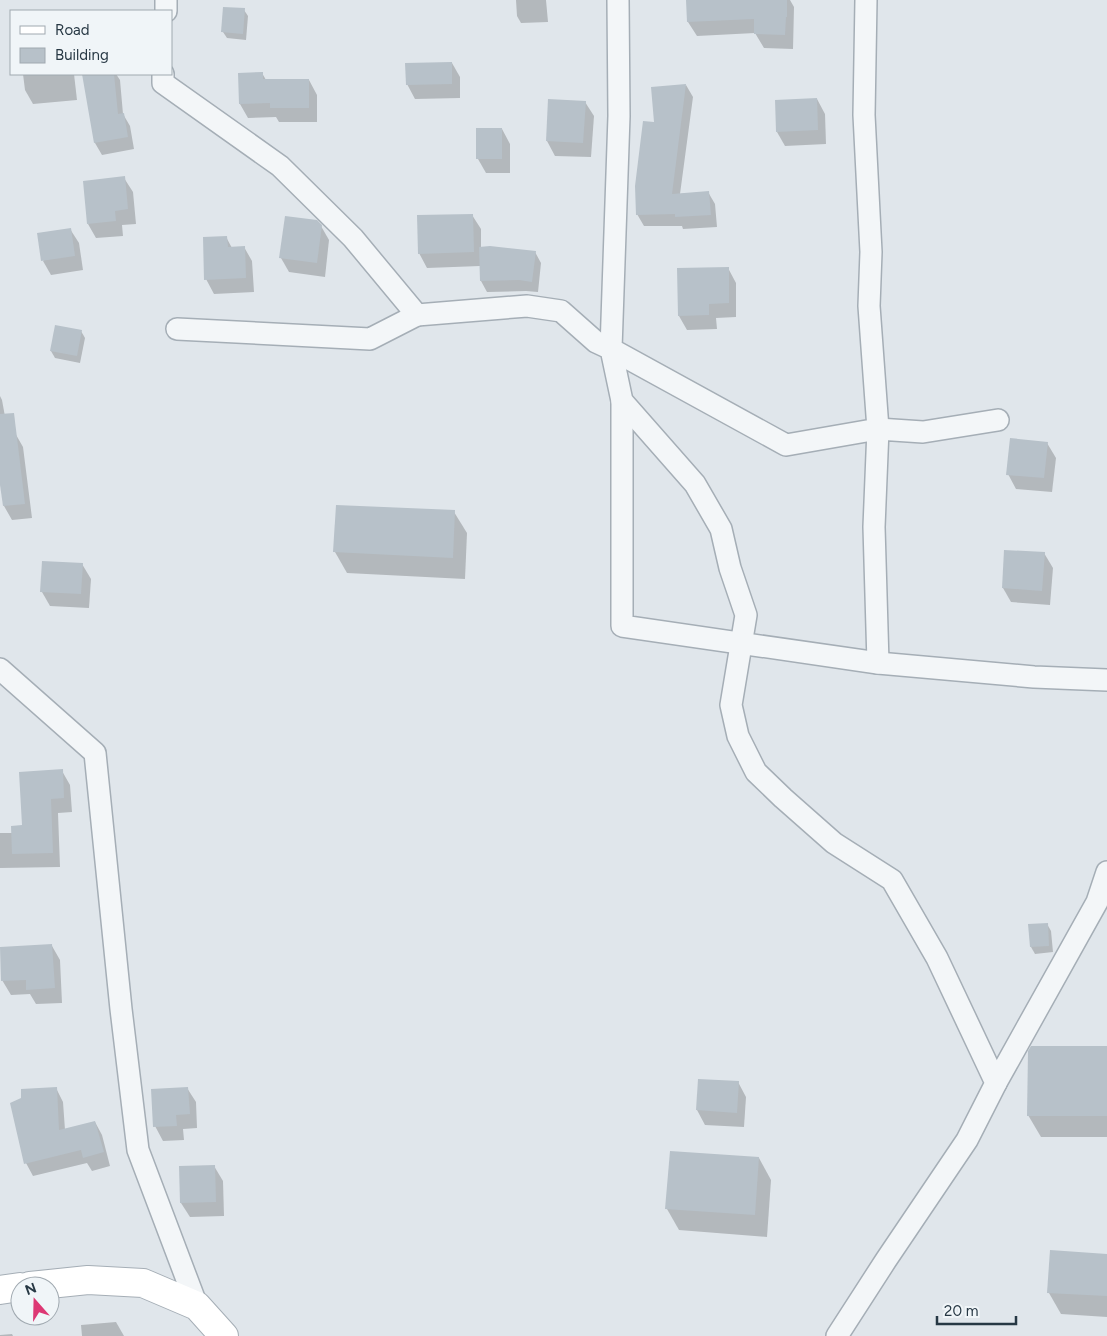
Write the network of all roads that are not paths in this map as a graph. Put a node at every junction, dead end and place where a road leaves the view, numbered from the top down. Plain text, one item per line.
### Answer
1 (618, 0) edge
2 (866, 0) edge
3 (163, 75) edge
4 (417, 315) junction
5 (177, 329) dead end
6 (611, 349) junction
7 (622, 402) junction
8 (998, 420) dead end
9 (878, 430) junction
10 (741, 643) junction
11 (878, 662) junction
12 (0, 669) edge
13 (1107, 680) edge
14 (1107, 872) edge
15 (996, 1083) junction
16 (60, 1283) edge
17 (197, 1306) junction
18 (224, 1336) edge
19 (837, 1336) edge

1 - 6 street
2 - 9 street
3 - 4 street
4 - 5 street
4 - 6 street
6 - 7 street
6 - 9 street
7 - 10 street
7 - 10 street
8 - 9 street
9 - 11 street
10 - 11 street
10 - 15 street
11 - 13 street
12 - 17 street
14 - 15 street
15 - 19 street
16 - 17 street
17 - 18 street

